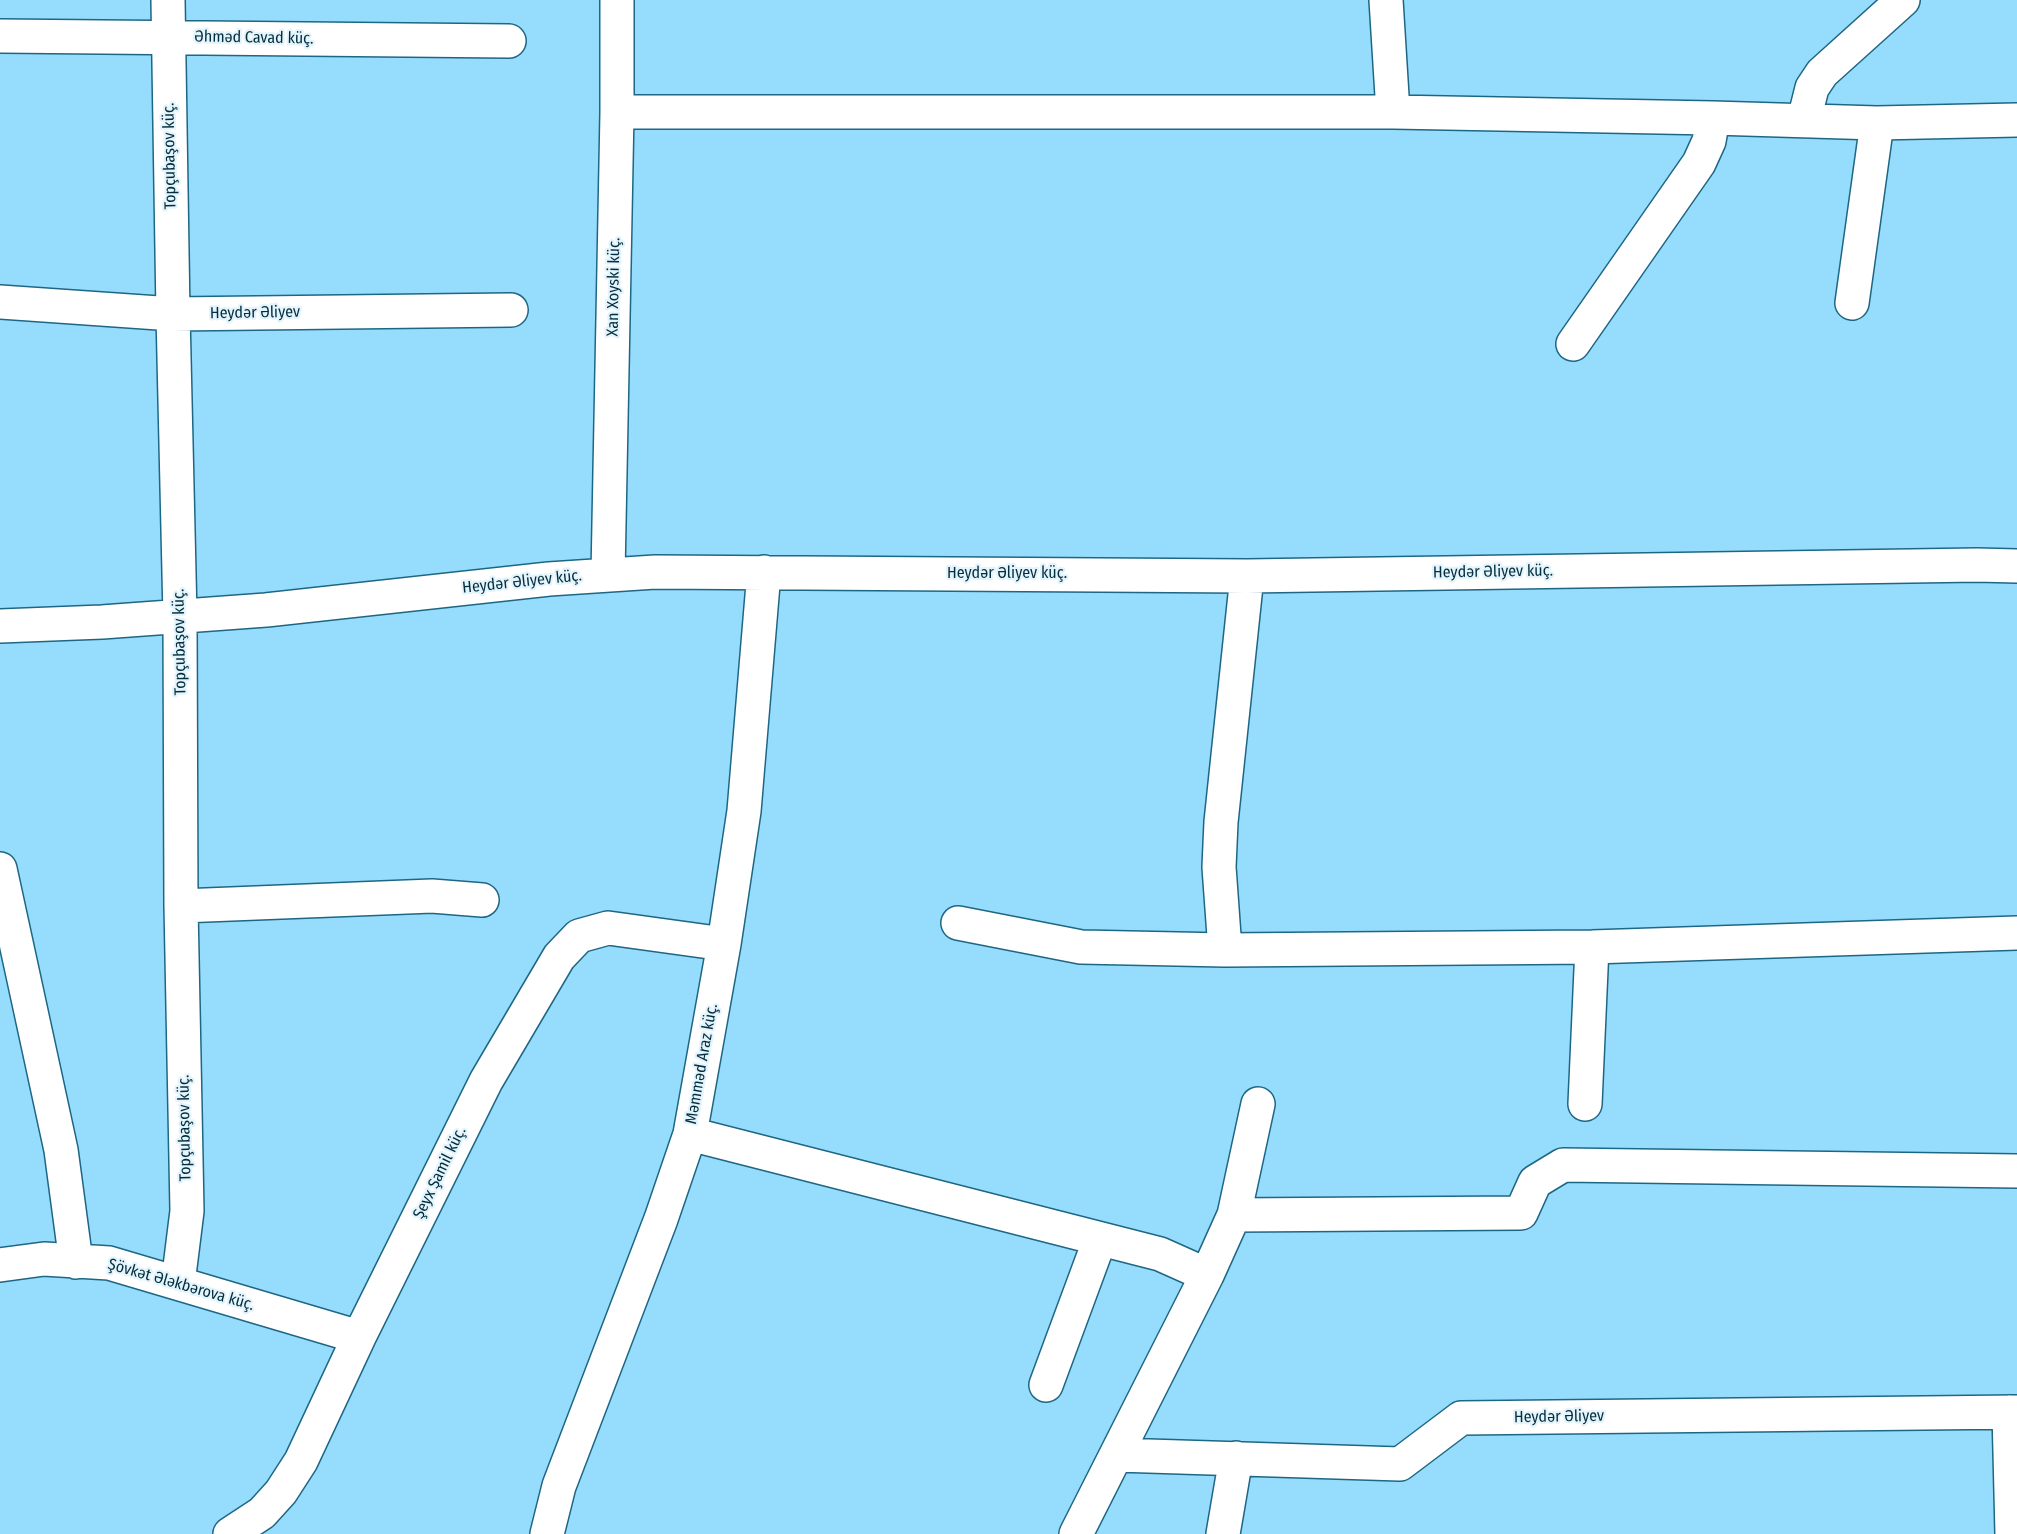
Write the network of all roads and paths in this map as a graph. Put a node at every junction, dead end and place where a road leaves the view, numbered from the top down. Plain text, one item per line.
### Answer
1 (168, 0) edge
2 (617, 0) edge
3 (1386, 0) edge
4 (1904, 0) edge
5 (0, 36) edge
6 (169, 37) junction
7 (509, 41) dead end
8 (617, 112) junction
9 (1393, 112) junction
10 (1713, 118) junction
11 (1804, 120) junction
12 (2017, 120) edge
13 (1878, 123) junction
14 (0, 302) edge
15 (1852, 303) dead end
16 (511, 310) dead end
17 (173, 314) junction
18 (1573, 344) dead end
19 (2017, 567) edge
20 (764, 572) junction
21 (608, 574) junction
22 (1247, 576) junction
23 (180, 616) junction
24 (0, 626) edge
25 (0, 869) edge
26 (482, 900) dead end
27 (181, 906) junction
28 (958, 923) dead end
29 (2017, 933) edge
30 (724, 944) junction
31 (1592, 947) junction
32 (1225, 950) junction
33 (1258, 1104) dead end
34 (1585, 1104) dead end
35 (690, 1134) junction
36 (2017, 1171) edge
37 (1234, 1215) junction
38 (1100, 1239) junction
39 (76, 1262) junction
40 (0, 1265) edge
41 (1207, 1275) junction
42 (178, 1283) junction
43 (359, 1337) junction
44 (1046, 1385) dead end
45 (2013, 1412) edge
46 (1117, 1455) junction
47 (1236, 1458) junction
48 (230, 1534) edge
49 (547, 1534) edge
50 (1076, 1534) edge
51 (1223, 1534) edge
52 (2012, 1534) edge

1 - 6 street, Topçubaşov küç.
2 - 8 street, Xan Xoyski küç.
3 - 9 street
4 - 11 street
5 - 6 street, Əhməd Cavad küç.
6 - 7 street, Əhməd Cavad küç.
6 - 17 street, Topçubaşov küç.
8 - 9 street
8 - 21 street, Xan Xoyski küç.
9 - 10 street
10 - 11 street
10 - 18 street
11 - 13 street
12 - 13 street
13 - 15 street
14 - 17 street, Heydər Əliyev
16 - 17 street, Heydər Əliyev
17 - 23 street, Topçubaşov küç.
19 - 22 street, Heydər Əliyev küç.
20 - 21 street, Heydər Əliyev küç.
20 - 22 street, Heydər Əliyev küç.
20 - 30 street, Məmməd Araz küç.
21 - 23 street, Heydər Əliyev küç.
22 - 32 street
23 - 24 street, Heydər Əliyev küç.
23 - 27 street, Topçubaşov küç.
25 - 39 street
26 - 27 street
27 - 42 street, Topçubaşov küç.
28 - 32 street
29 - 31 street
30 - 35 street, Məmməd Araz küç.
30 - 43 street, Şeyx Şamil küç.
31 - 32 street
31 - 34 street
33 - 37 street
35 - 38 street
35 - 49 street, Məmməd Araz küç.
36 - 37 street
37 - 41 street
38 - 41 street
38 - 44 street
39 - 40 street, Şövkət Ələkbərova küç.
39 - 42 street, Şövkət Ələkbərova küç.
41 - 46 street
42 - 43 street, Şövkət Ələkbərova küç.
43 - 48 street, Şeyx Şamil küç.
45 - 47 street, Heydər Əliyev
45 - 52 street
46 - 47 street, Heydər Əliyev
46 - 50 street
47 - 51 street

